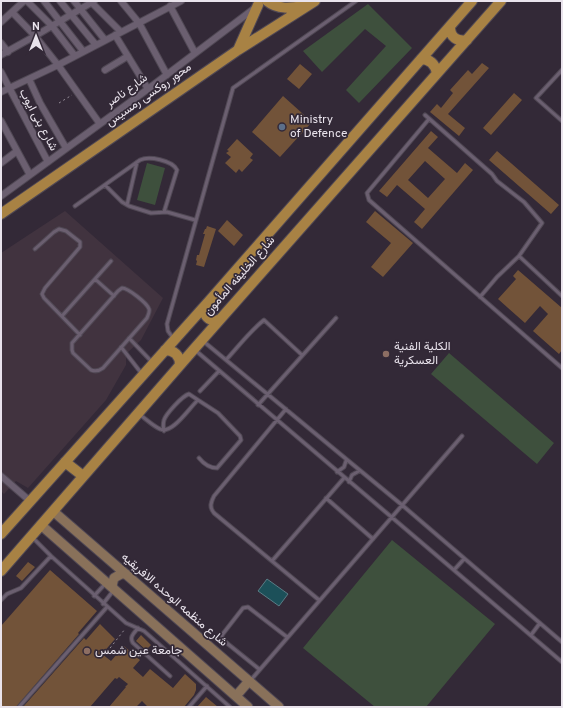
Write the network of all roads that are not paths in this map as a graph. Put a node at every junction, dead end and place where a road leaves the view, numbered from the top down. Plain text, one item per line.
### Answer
1 (25, 1) edge
2 (44, 1) edge
3 (60, 1) edge
4 (74, 1) edge
5 (121, 1) edge
6 (181, 1) edge
7 (356, 1) edge
8 (472, 1) edge
9 (501, 1) edge
10 (92, 2) edge
11 (262, 2) edge
12 (311, 3) edge
13 (170, 6) junction
14 (80, 10) junction
15 (12, 12) junction
16 (71, 15) junction
17 (60, 21) junction
18 (1, 22) edge
19 (139, 23) junction
20 (52, 26) junction
21 (450, 27) junction
22 (118, 34) junction
23 (35, 36) junction
24 (105, 40) junction
25 (467, 40) junction
26 (1, 43) edge
27 (96, 45) junction
28 (238, 50) junction
29 (8, 52) junction
30 (83, 52) junction
31 (195, 54) junction
32 (1, 55) edge
33 (75, 56) junction
34 (128, 56) junction
35 (421, 59) junction
36 (58, 65) junction
37 (105, 70) dead end
38 (562, 70) edge
39 (1, 72) edge
40 (437, 73) junction
41 (167, 75) junction
42 (29, 79) junction
43 (9, 88) junction
44 (148, 89) junction
45 (1, 92) edge
46 (425, 115) dead end
47 (429, 119) junction
48 (1, 121) edge
49 (562, 121) edge
50 (100, 124) junction
51 (66, 148) junction
52 (17, 151) junction
53 (48, 162) junction
54 (137, 162) junction
55 (1, 163) edge
56 (30, 175) junction
57 (105, 185) junction
58 (1, 196) edge
59 (127, 205) junction
60 (75, 206) dead end
61 (164, 212) junction
62 (1, 214) edge
63 (195, 220) junction
64 (35, 249) dead end
65 (519, 256) junction
66 (111, 261) dead end
67 (95, 279) junction
68 (114, 296) junction
69 (562, 296) edge
70 (480, 297) junction
71 (205, 306) junction
72 (62, 316) junction
73 (336, 318) dead end
74 (219, 320) junction
75 (80, 335) junction
76 (129, 338) junction
77 (175, 340) junction
78 (202, 340) junction
79 (121, 347) junction
80 (194, 349) junction
81 (165, 350) junction
82 (302, 355) junction
83 (226, 360) junction
84 (154, 363) junction
85 (180, 365) junction
86 (562, 368) edge
87 (219, 371) junction
88 (143, 375) junction
89 (200, 391) dead end
90 (267, 394) junction
91 (198, 400) junction
92 (258, 405) junction
93 (286, 409) junction
94 (138, 413) junction
95 (276, 419) junction
96 (164, 430) junction
97 (462, 436) dead end
98 (199, 458) dead end
99 (346, 461) junction
100 (65, 462) junction
101 (359, 471) junction
102 (337, 472) junction
103 (1, 476) edge
104 (83, 476) junction
105 (344, 478) junction
106 (349, 482) junction
107 (326, 498) junction
108 (30, 501) junction
109 (402, 505) junction
110 (53, 511) junction
111 (391, 517) junction
112 (41, 525) junction
113 (1, 534) edge
114 (31, 536) junction
115 (373, 539) junction
116 (51, 556) junction
117 (464, 559) junction
118 (272, 561) junction
119 (114, 564) junction
120 (3, 567) edge
121 (454, 570) junction
122 (126, 574) junction
123 (104, 580) junction
124 (114, 590) junction
125 (94, 596) junction
126 (1, 600) edge
127 (319, 600) junction
128 (103, 604) junction
129 (107, 607) junction
130 (540, 623) junction
131 (138, 628) junction
132 (531, 635) junction
133 (287, 637) junction
134 (562, 642) edge
135 (562, 662) edge
136 (259, 669) junction
137 (170, 676) dead end
138 (249, 681) junction
139 (206, 686) junction
140 (236, 696) junction
141 (19, 707) edge
142 (189, 707) edge
143 (230, 707) edge
144 (248, 707) edge
145 (278, 707) edge

1 - 15 street
1 - 20 street
2 - 17 street
3 - 16 street
4 - 14 street
5 - 19 street
6 - 13 street
7 - 63 lane
8 - 21 main road, شارع الخليفه المأمون
9 - 25 main road, شارع الخليفه المأمون
10 - 14 street
10 - 22 street
11 - 12 main road
11 - 28 main road
11 - 31 street, شارع ناصر
12 - 28 main road, محور روكسى رمسيس
13 - 19 street
13 - 31 street
14 - 16 street
14 - 24 street
15 - 18 street
15 - 23 street
16 - 17 street
16 - 27 street
17 - 20 street
17 - 30 street
19 - 22 street
19 - 41 street
20 - 23 street
20 - 33 street
21 - 25 main road
21 - 35 main road, شارع الخليفه المأمون
22 - 24 street
22 - 34 street
23 - 29 street
23 - 36 street
24 - 27 street
25 - 40 main road, شارع الخليفه المأمون
26 - 29 street
27 - 30 street
28 - 62 main road, محور روكسى رمسيس
29 - 32 street
30 - 33 street
31 - 41 street, شارع ناصر
33 - 36 street
34 - 37 street
34 - 44 street
35 - 40 main road
35 - 71 main road, شارع الخليفه المأمون
36 - 42 street
36 - 50 street
38 - 49 lane
39 - 43 street, شارع بنى ايوب
40 - 74 main road, شارع الخليفه المأمون
41 - 44 street, شارع ناصر
42 - 43 street
42 - 51 street
43 - 45 street
43 - 53 street, شارع بنى ايوب
44 - 50 street, شارع ناصر
46 - 47 lane
47 - 65 lane
47 - 70 lane
48 - 52 street
50 - 51 street, شارع ناصر
51 - 53 street, شارع ناصر
52 - 55 street
52 - 56 street
53 - 56 street, شارع ناصر
54 - 57 lane
54 - 59 lane
54 - 61 lane
56 - 58 street, شارع ناصر
57 - 59 lane
57 - 60 lane
59 - 61 lane
61 - 63 lane
63 - 77 lane
64 - 72 lane
65 - 69 lane
65 - 70 lane
66 - 67 lane
67 - 68 lane
67 - 72 lane
68 - 75 lane
68 - 76 lane
70 - 86 lane
71 - 74 main road
71 - 77 main road, شارع الخليفه المأمون
72 - 75 lane
73 - 82 lane
74 - 78 main road, شارع الخليفه المأمون
75 - 79 lane
76 - 79 lane
76 - 84 lane
77 - 81 main road, شارع الخليفه المأمون
78 - 80 main road, شارع الخليفه المأمون
78 - 83 lane
79 - 88 lane
80 - 85 main road, شارع الخليفه المأمون
80 - 87 lane
81 - 84 main road, شارع الخليفه المأمون
81 - 85 main road
82 - 83 lane
82 - 90 lane
83 - 90 lane
84 - 88 main road, شارع الخليفه المأمون
85 - 94 main road, شارع الخليفه المأمون
87 - 89 lane
87 - 92 lane
88 - 100 main road, شارع الخليفه المأمون
90 - 92 lane
90 - 93 lane
91 - 96 lane
91 - 96 lane
91 - 98 lane
92 - 95 lane
93 - 95 lane
93 - 99 lane
94 - 96 lane
94 - 104 main road, شارع الخليفه المأمون
95 - 102 lane
95 - 118 lane
97 - 109 lane
99 - 101 lane
99 - 102 lane
100 - 104 main road
100 - 108 main road, شارع الخليفه المأمون
101 - 106 lane
101 - 109 lane
102 - 105 lane
103 - 108 street
104 - 110 main road, شارع الخليفه المأمون
105 - 106 lane
105 - 107 lane
106 - 111 lane
107 - 115 lane
107 - 118 lane
108 - 113 main road, شارع الخليفه المأمون
109 - 111 lane
109 - 117 lane
110 - 112 main road, شارع الخليفه المأمون
110 - 119 street, شارع منظمه الوحده الافريقيه
111 - 115 lane
111 - 121 lane
112 - 114 main road, شارع الخليفه المأمون
112 - 123 street
114 - 116 lane
114 - 120 main road, شارع الخليفه المأمون
115 - 127 lane
116 - 125 lane
116 - 126 lane
117 - 121 lane
117 - 130 lane
118 - 127 lane
119 - 122 street, شارع منظمه الوحده الافريقيه
119 - 123 street
121 - 132 lane
122 - 124 street
122 - 138 street, شارع منظمه الوحده الافريقيه
123 - 124 street
123 - 125 lane
124 - 128 lane
124 - 140 street
125 - 128 lane
127 - 133 lane
128 - 129 lane
129 - 131 lane
129 - 141 lane
130 - 132 lane
130 - 134 lane
131 - 137 lane
131 - 139 lane
132 - 135 lane
133 - 136 lane
133 - 136 lane
136 - 138 lane
138 - 140 street
138 - 145 street, شارع منظمه الوحده الافريقيه
139 - 142 lane
139 - 143 lane
140 - 144 street

